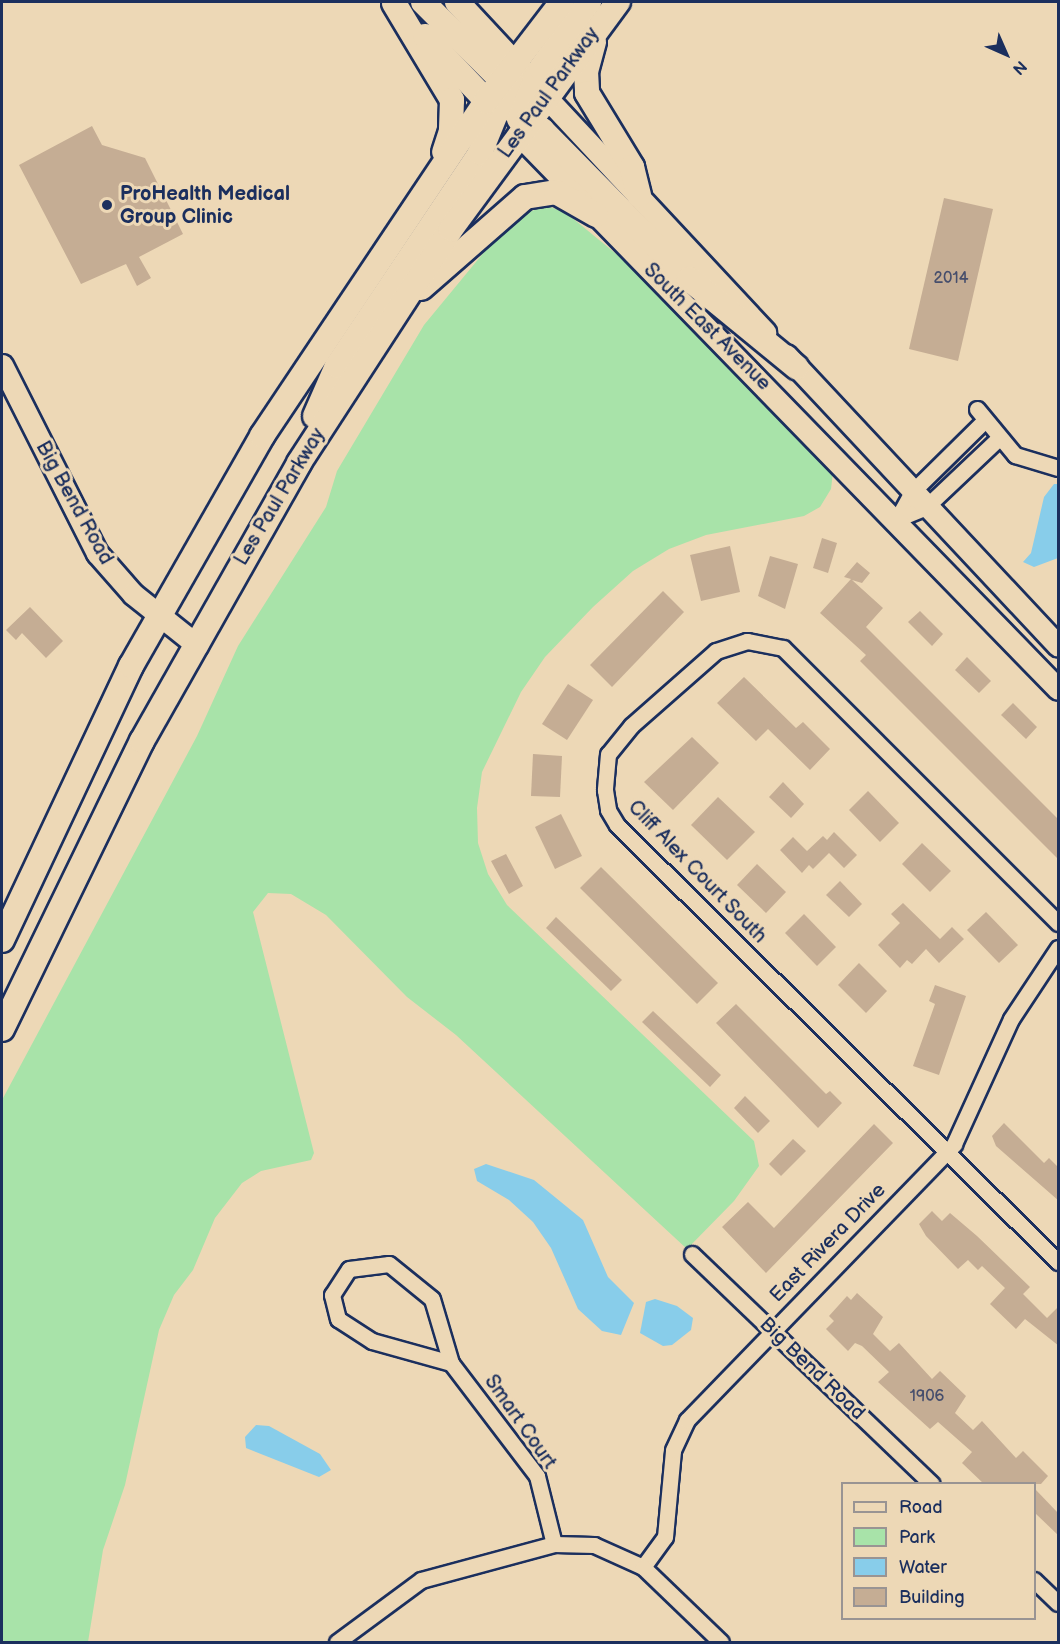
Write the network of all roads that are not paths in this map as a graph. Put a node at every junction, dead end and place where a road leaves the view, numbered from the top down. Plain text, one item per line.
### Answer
1 (393, 2) edge
2 (423, 2) edge
3 (457, 2) edge
4 (562, 2) edge
5 (589, 2) edge
6 (618, 2) edge
7 (600, 24) junction
8 (513, 63) junction
9 (515, 103) junction
10 (433, 179) junction
11 (639, 195) junction
12 (596, 215) junction
13 (403, 303) junction
14 (2, 365) edge
15 (796, 367) junction
16 (999, 438) junction
17 (1059, 468) edge
18 (282, 492) junction
19 (919, 499) junction
20 (897, 519) junction
21 (159, 616) junction
22 (197, 645) junction
23 (1059, 646) edge
24 (1059, 689) edge
25 (1059, 923) edge
26 (2, 940) edge
27 (1059, 948) edge
28 (2, 1029) edge
29 (947, 1152) junction
30 (692, 1254) dead end
31 (1059, 1262) edge
32 (772, 1332) junction
33 (451, 1363) junction
34 (930, 1482) edge
35 (554, 1544) junction
36 (643, 1567) junction
37 (1036, 1581) edge
38 (1059, 1603) edge
39 (337, 1642) edge
40 (721, 1642) edge

1 - 9 main road
1 - 10 main road
2 - 9 main road
3 - 8 main road
4 - 8 main road
5 - 9 main road
6 - 7 main road, Les Paul Parkway
7 - 9 main road, Les Paul Parkway
7 - 11 main road
8 - 9 main road
9 - 10 main road, Les Paul Parkway
9 - 11 main road, South East Avenue
9 - 12 main road, South East Avenue
9 - 13 main road, Les Paul Parkway
9 - 15 main road
9 - 18 main road
10 - 21 main road, Les Paul Parkway
11 - 15 main road, South East Avenue
12 - 13 main road
12 - 20 main road, South East Avenue
13 - 18 main road, Les Paul Parkway
14 - 21 main road, Big Bend Road
15 - 19 main road, South East Avenue
16 - 17 street
16 - 19 street
16 - 19 street
18 - 22 main road, Les Paul Parkway
19 - 20 street
19 - 23 main road, South East Avenue
20 - 24 main road, South East Avenue
21 - 22 main road, Big Bend Road
21 - 26 main road, Les Paul Parkway
22 - 28 main road, Les Paul Parkway
25 - 29 street, Cliff Alex Court South
27 - 29 street, East Rivera Drive
29 - 31 street, Cliff Alex Court South
29 - 32 street, East Rivera Drive
30 - 32 street, Big Bend Road
32 - 34 street, Big Bend Road
32 - 36 street, East Rivera Drive
33 - 33 street, Smart Court
33 - 35 street, Smart Court
35 - 36 street
35 - 39 street
36 - 40 street
37 - 38 street

